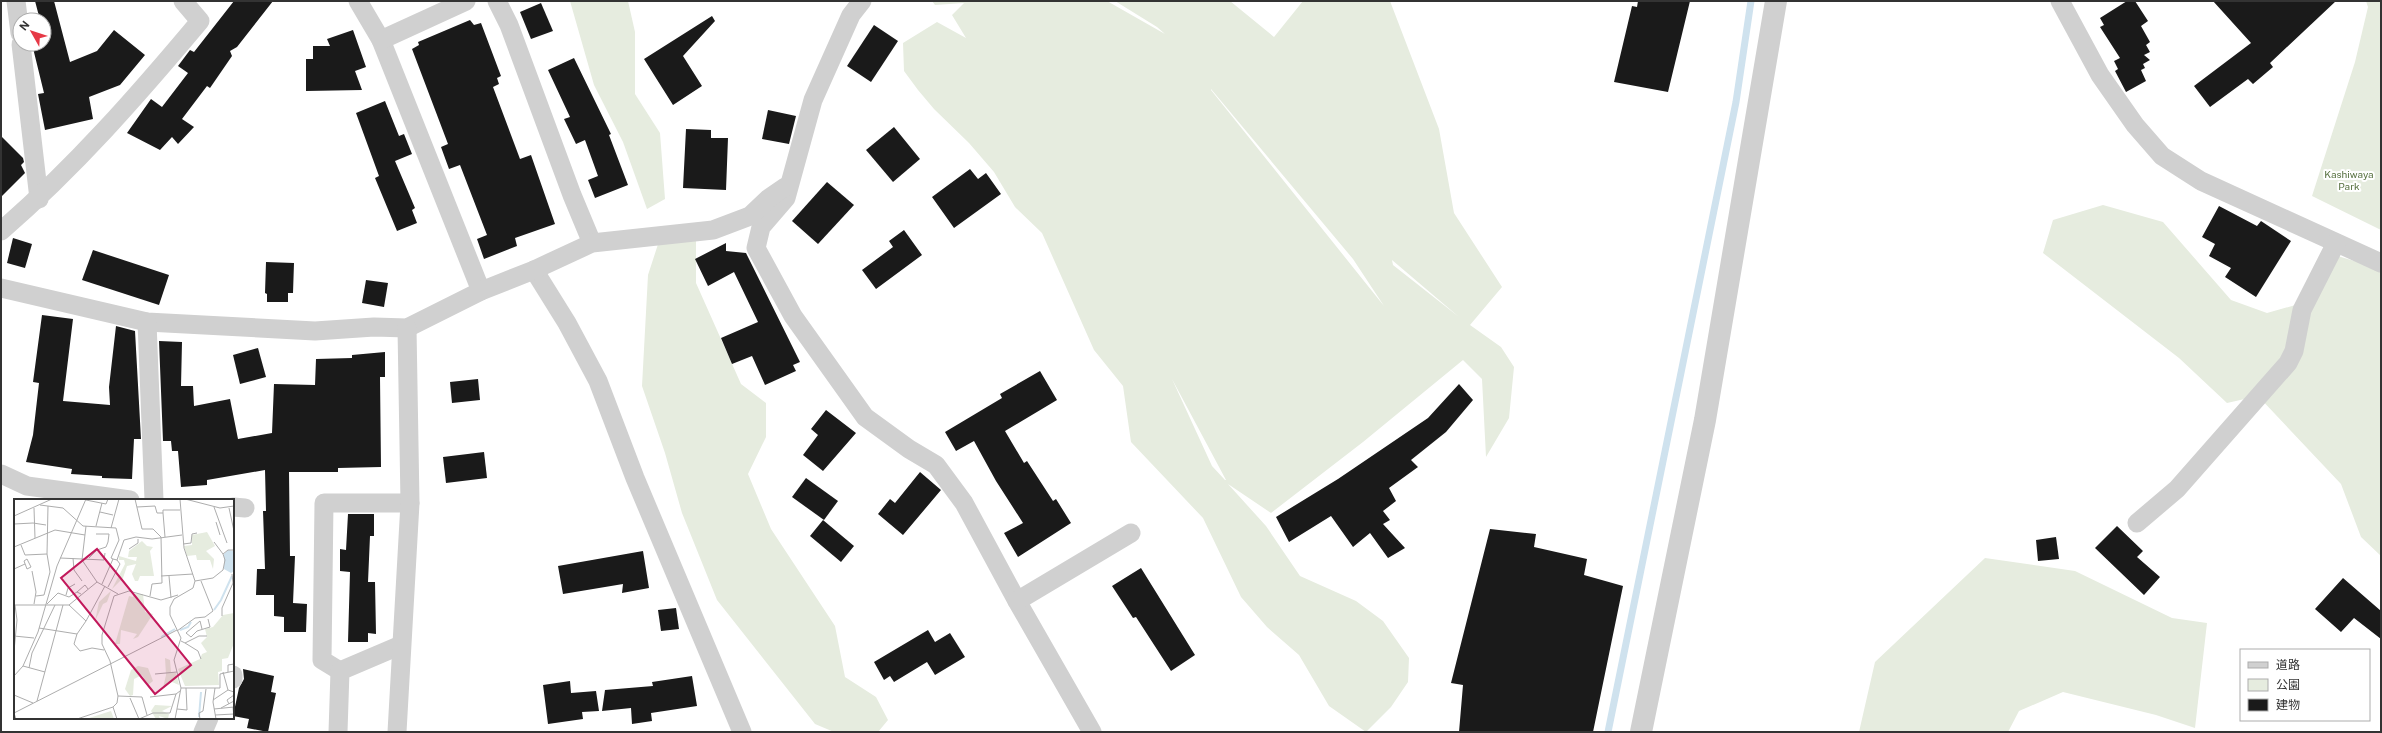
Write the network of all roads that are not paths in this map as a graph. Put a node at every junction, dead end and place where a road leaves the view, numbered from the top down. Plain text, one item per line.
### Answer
1 (16, 1) edge
2 (183, 1) edge
3 (358, 1) edge
4 (466, 1) edge
5 (497, 1) edge
6 (862, 1) edge
7 (1776, 1) edge
8 (2060, 1) edge
9 (17, 12) edge
10 (381, 40) junction
11 (22, 52) edge
12 (788, 185) junction
13 (38, 199) junction
14 (1, 231) edge
15 (592, 243) junction
16 (2336, 243) junction
17 (2381, 263) edge
18 (534, 270) junction
19 (1, 288) edge
20 (481, 291) junction
21 (146, 322) junction
22 (407, 328) junction
23 (1, 474) edge
24 (123, 499) edge
25 (154, 499) edge
26 (410, 503) junction
27 (2137, 523) dead end
28 (1130, 533) dead end
29 (1017, 601) junction
30 (402, 645) junction
31 (340, 671) junction
32 (209, 719) edge
33 (203, 732) edge
34 (338, 732) edge
35 (397, 732) edge
36 (742, 732) edge
37 (1092, 732) edge
38 (1641, 732) edge

1 - 9 street
2 - 13 street
3 - 10 street
4 - 10 street
5 - 15 street
6 - 12 street
7 - 38 street
8 - 16 street
10 - 20 street
11 - 13 street
12 - 15 street
12 - 29 street
13 - 14 street
15 - 18 street
16 - 17 street
16 - 27 street
18 - 20 street
18 - 36 street
19 - 21 street
20 - 22 street
21 - 22 street
21 - 25 street
22 - 26 street
23 - 24 street
26 - 30 street
26 - 31 street
28 - 29 street
29 - 37 street
30 - 31 street
30 - 35 street
31 - 34 street
32 - 33 street

